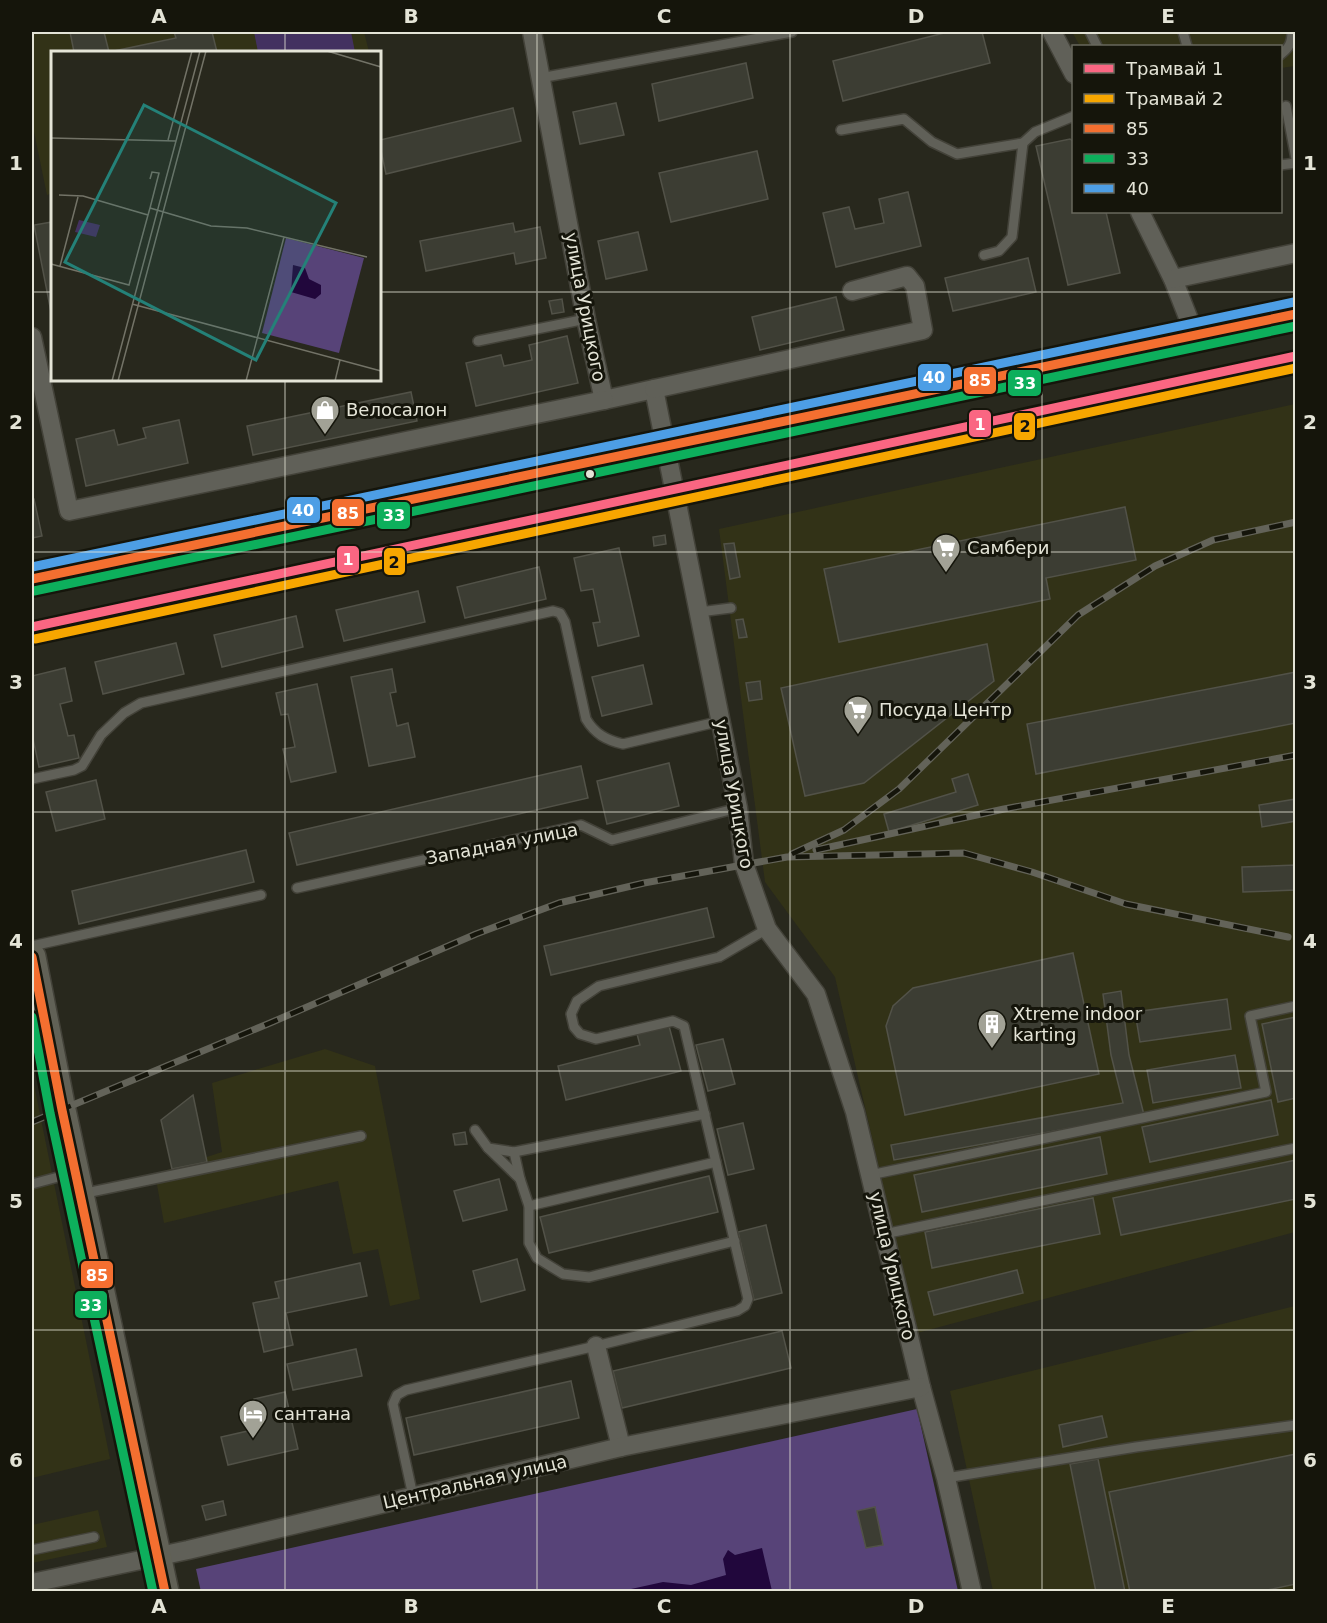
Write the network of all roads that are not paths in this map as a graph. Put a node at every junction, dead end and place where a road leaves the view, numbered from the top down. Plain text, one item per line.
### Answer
1 (532, 32) edge
2 (792, 32) edge
3 (1052, 32) edge
4 (1292, 32) edge
5 (1282, 54) edge
6 (1072, 70) edge
7 (540, 78) junction
8 (1286, 106) dead end
9 (1072, 117) edge
10 (841, 130) dead end
11 (1023, 143) junction
12 (1296, 161) edge
13 (1140, 213) edge
14 (1296, 253) edge
15 (984, 255) dead end
16 (1173, 279) junction
17 (852, 291) dead end
18 (1296, 314) edge
19 (586, 319) junction
20 (1196, 335) junction
21 (32, 337) edge
22 (478, 341) dead end
23 (654, 389) junction
24 (604, 400) junction
25 (665, 447) junction
26 (32, 579) edge
27 (730, 608) dead end
28 (699, 612) junction
29 (721, 721) junction
30 (32, 779) edge
31 (738, 807) junction
32 (297, 888) dead end
33 (261, 896) dead end
34 (767, 929) junction
35 (32, 946) edge
36 (32, 957) edge
37 (1296, 1006) edge
38 (705, 1114) junction
39 (475, 1130) dead end
40 (361, 1136) dead end
41 (488, 1148) junction
42 (1296, 1148) edge
43 (514, 1152) junction
44 (716, 1162) junction
45 (870, 1175) junction
46 (520, 1179) junction
47 (79, 1183) junction
48 (32, 1184) edge
49 (529, 1206) junction
50 (884, 1234) junction
51 (735, 1241) junction
52 (596, 1346) junction
53 (921, 1386) junction
54 (1296, 1425) edge
55 (621, 1447) junction
56 (945, 1478) junction
57 (413, 1496) junction
58 (94, 1537) dead end
59 (32, 1550) edge
60 (158, 1557) junction
61 (32, 1583) edge
62 (165, 1592) edge
63 (972, 1592) edge

1 - 7 street, улица Урицкого
2 - 7 lane
3 - 6 street
4 - 5 lane
7 - 19 street, улица Урицкого
8 - 12 lane
9 - 11 lane
10 - 11 lane
11 - 15 lane
13 - 16 street
14 - 16 street
16 - 20 street
17 - 23 street
18 - 20 main road
19 - 22 lane
19 - 24 street, улица Урицкого
20 - 25 main road
21 - 24 street
23 - 24 street, улица Урицкого
23 - 25 street, улица Урицкого
25 - 26 main road
25 - 28 street, улица Урицкого
27 - 28 lane
28 - 29 street, улица Урицкого
29 - 30 lane
29 - 31 street, улица Урицкого
31 - 32 lane, Западная улица
31 - 34 street, улица Урицкого
33 - 35 lane
34 - 38 lane
34 - 45 street, улица Урицкого
36 - 47 street
37 - 45 lane
38 - 43 lane
38 - 44 lane
39 - 41 lane
40 - 47 lane
41 - 43 lane
41 - 46 lane
42 - 50 lane
43 - 46 lane
44 - 49 lane
44 - 51 lane
45 - 50 street, улица Урицкого
46 - 49 lane
47 - 48 lane
47 - 60 street
49 - 51 lane
50 - 53 street, улица Урицкого
51 - 52 lane
52 - 55 street
52 - 57 lane
53 - 55 street, Центральная улица
53 - 56 street, улица Урицкого
54 - 56 lane
55 - 57 street, Центральная улица
56 - 63 street, улица Урицкого
57 - 60 street, Центральная улица
58 - 59 lane
60 - 61 street, Центральная улица
60 - 62 street

